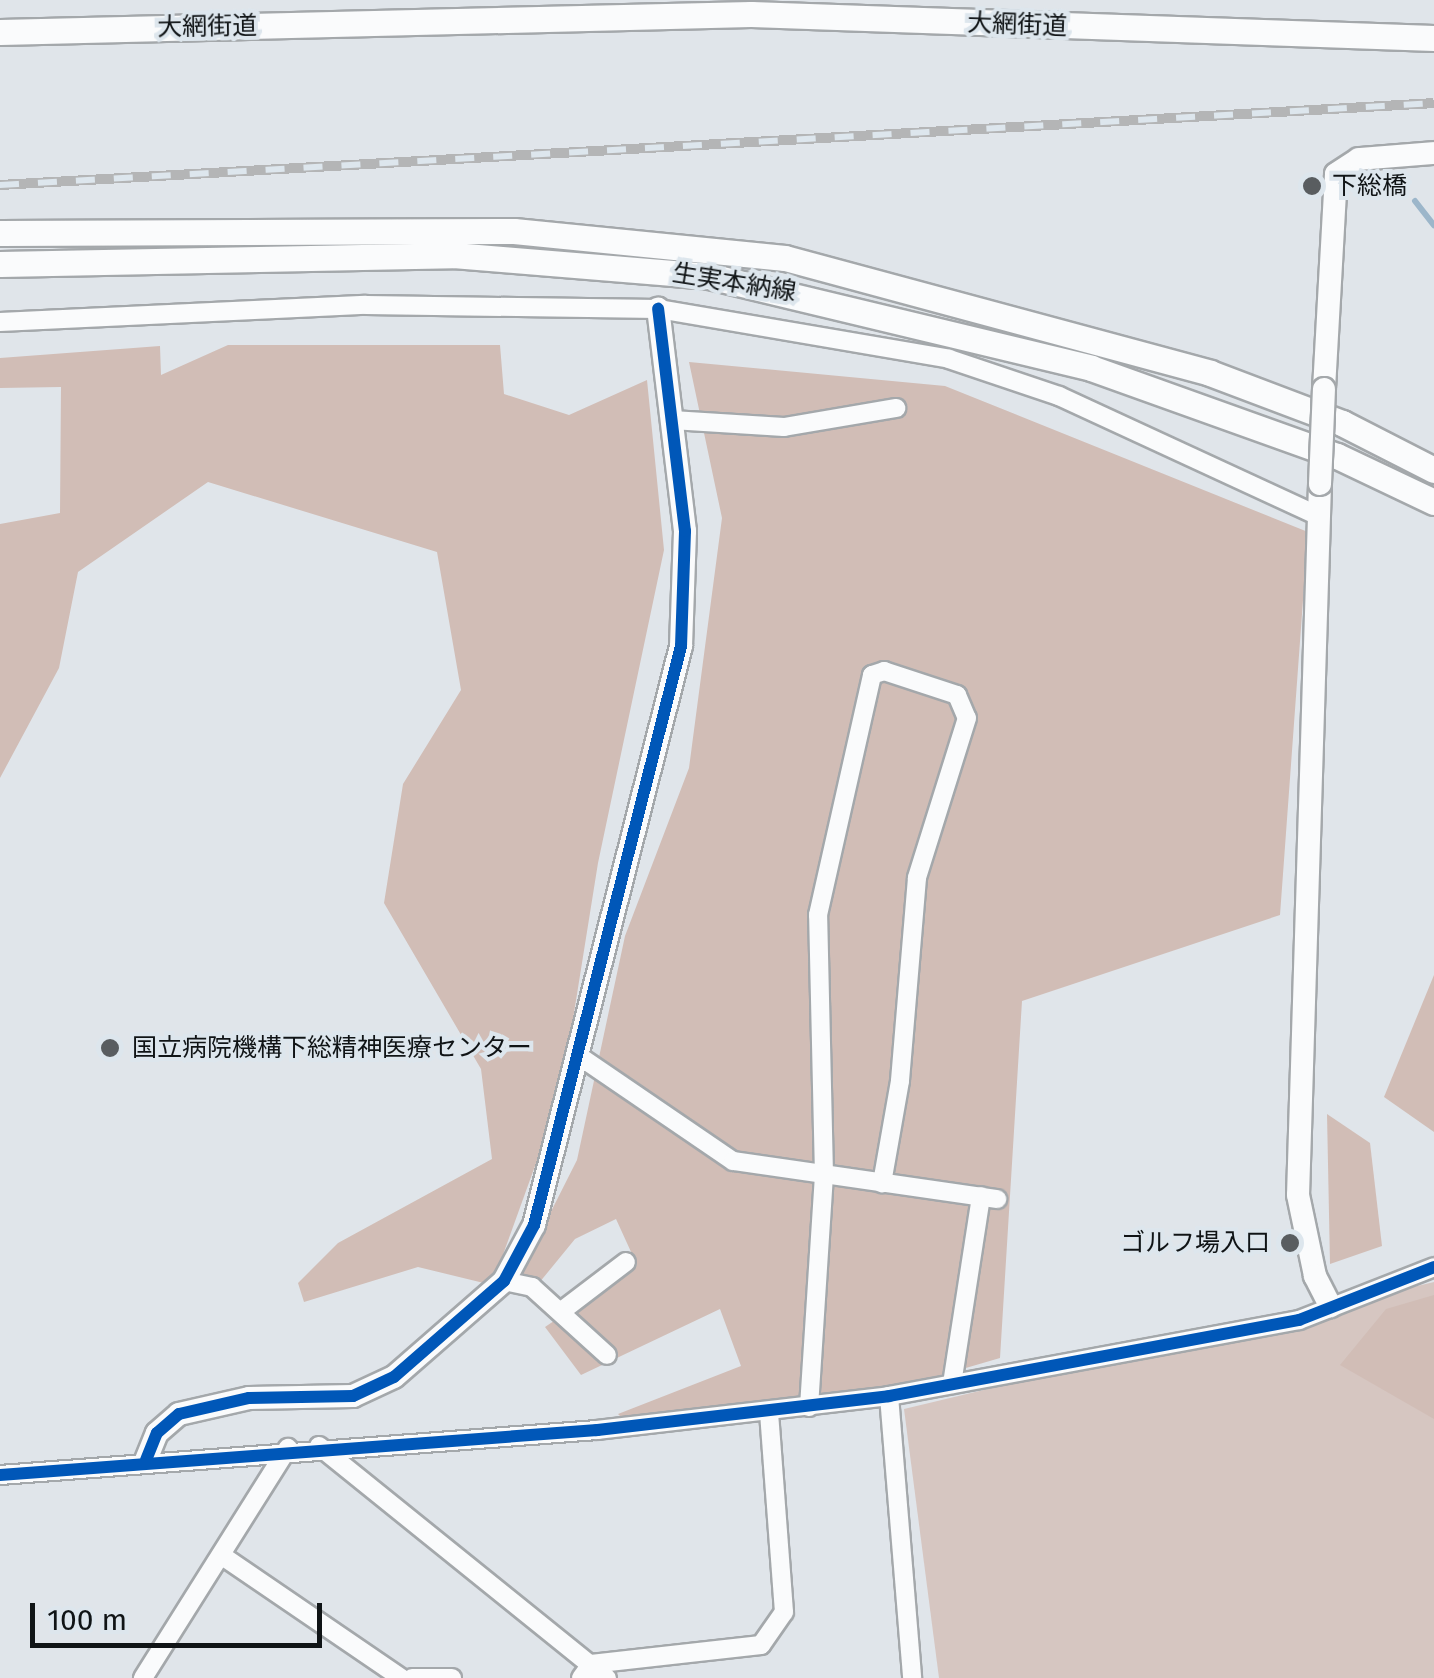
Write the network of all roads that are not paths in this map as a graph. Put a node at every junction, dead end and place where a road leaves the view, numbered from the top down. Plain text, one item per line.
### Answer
1 (0, 32) edge
2 (1434, 38) edge
3 (1434, 153) edge
4 (0, 233) edge
5 (0, 264) edge
6 (658, 309) junction
7 (0, 322) edge
8 (896, 408) dead end
9 (672, 420) junction
10 (1434, 470) edge
11 (1434, 502) edge
12 (1319, 516) junction
13 (576, 1054) junction
14 (824, 1175) junction
15 (882, 1183) junction
16 (626, 1262) dead end
17 (1434, 1267) edge
18 (504, 1280) junction
19 (1330, 1306) junction
20 (563, 1310) junction
21 (607, 1355) dead end
22 (952, 1384) junction
23 (888, 1396) junction
24 (808, 1407) junction
25 (768, 1412) junction
26 (319, 1446) junction
27 (288, 1448) junction
28 (146, 1460) junction
29 (0, 1476) edge
30 (221, 1555) junction
31 (586, 1671) edge
32 (143, 1678) edge
33 (400, 1678) edge
34 (412, 1678) edge
35 (452, 1678) edge
36 (607, 1678) edge
37 (912, 1678) edge

1 - 2 main road, 大網街道
3 - 12 street, bridge
4 - 10 main road, 生実本納線
5 - 11 main road, 生実本納線
6 - 7 street
6 - 9 street
6 - 12 street
8 - 9 street
9 - 13 street
12 - 19 street
13 - 14 street
13 - 18 street
14 - 15 street
14 - 15 street
14 - 24 street
15 - 22 street
16 - 20 street
17 - 19 street
18 - 20 street
18 - 28 street
19 - 22 street
20 - 21 street
22 - 23 street
23 - 24 street
23 - 37 street
24 - 25 street
25 - 26 street
25 - 31 street
26 - 27 street
26 - 31 street
27 - 28 street
27 - 30 street
28 - 29 street
30 - 32 street
30 - 33 street
31 - 36 street
34 - 35 street

